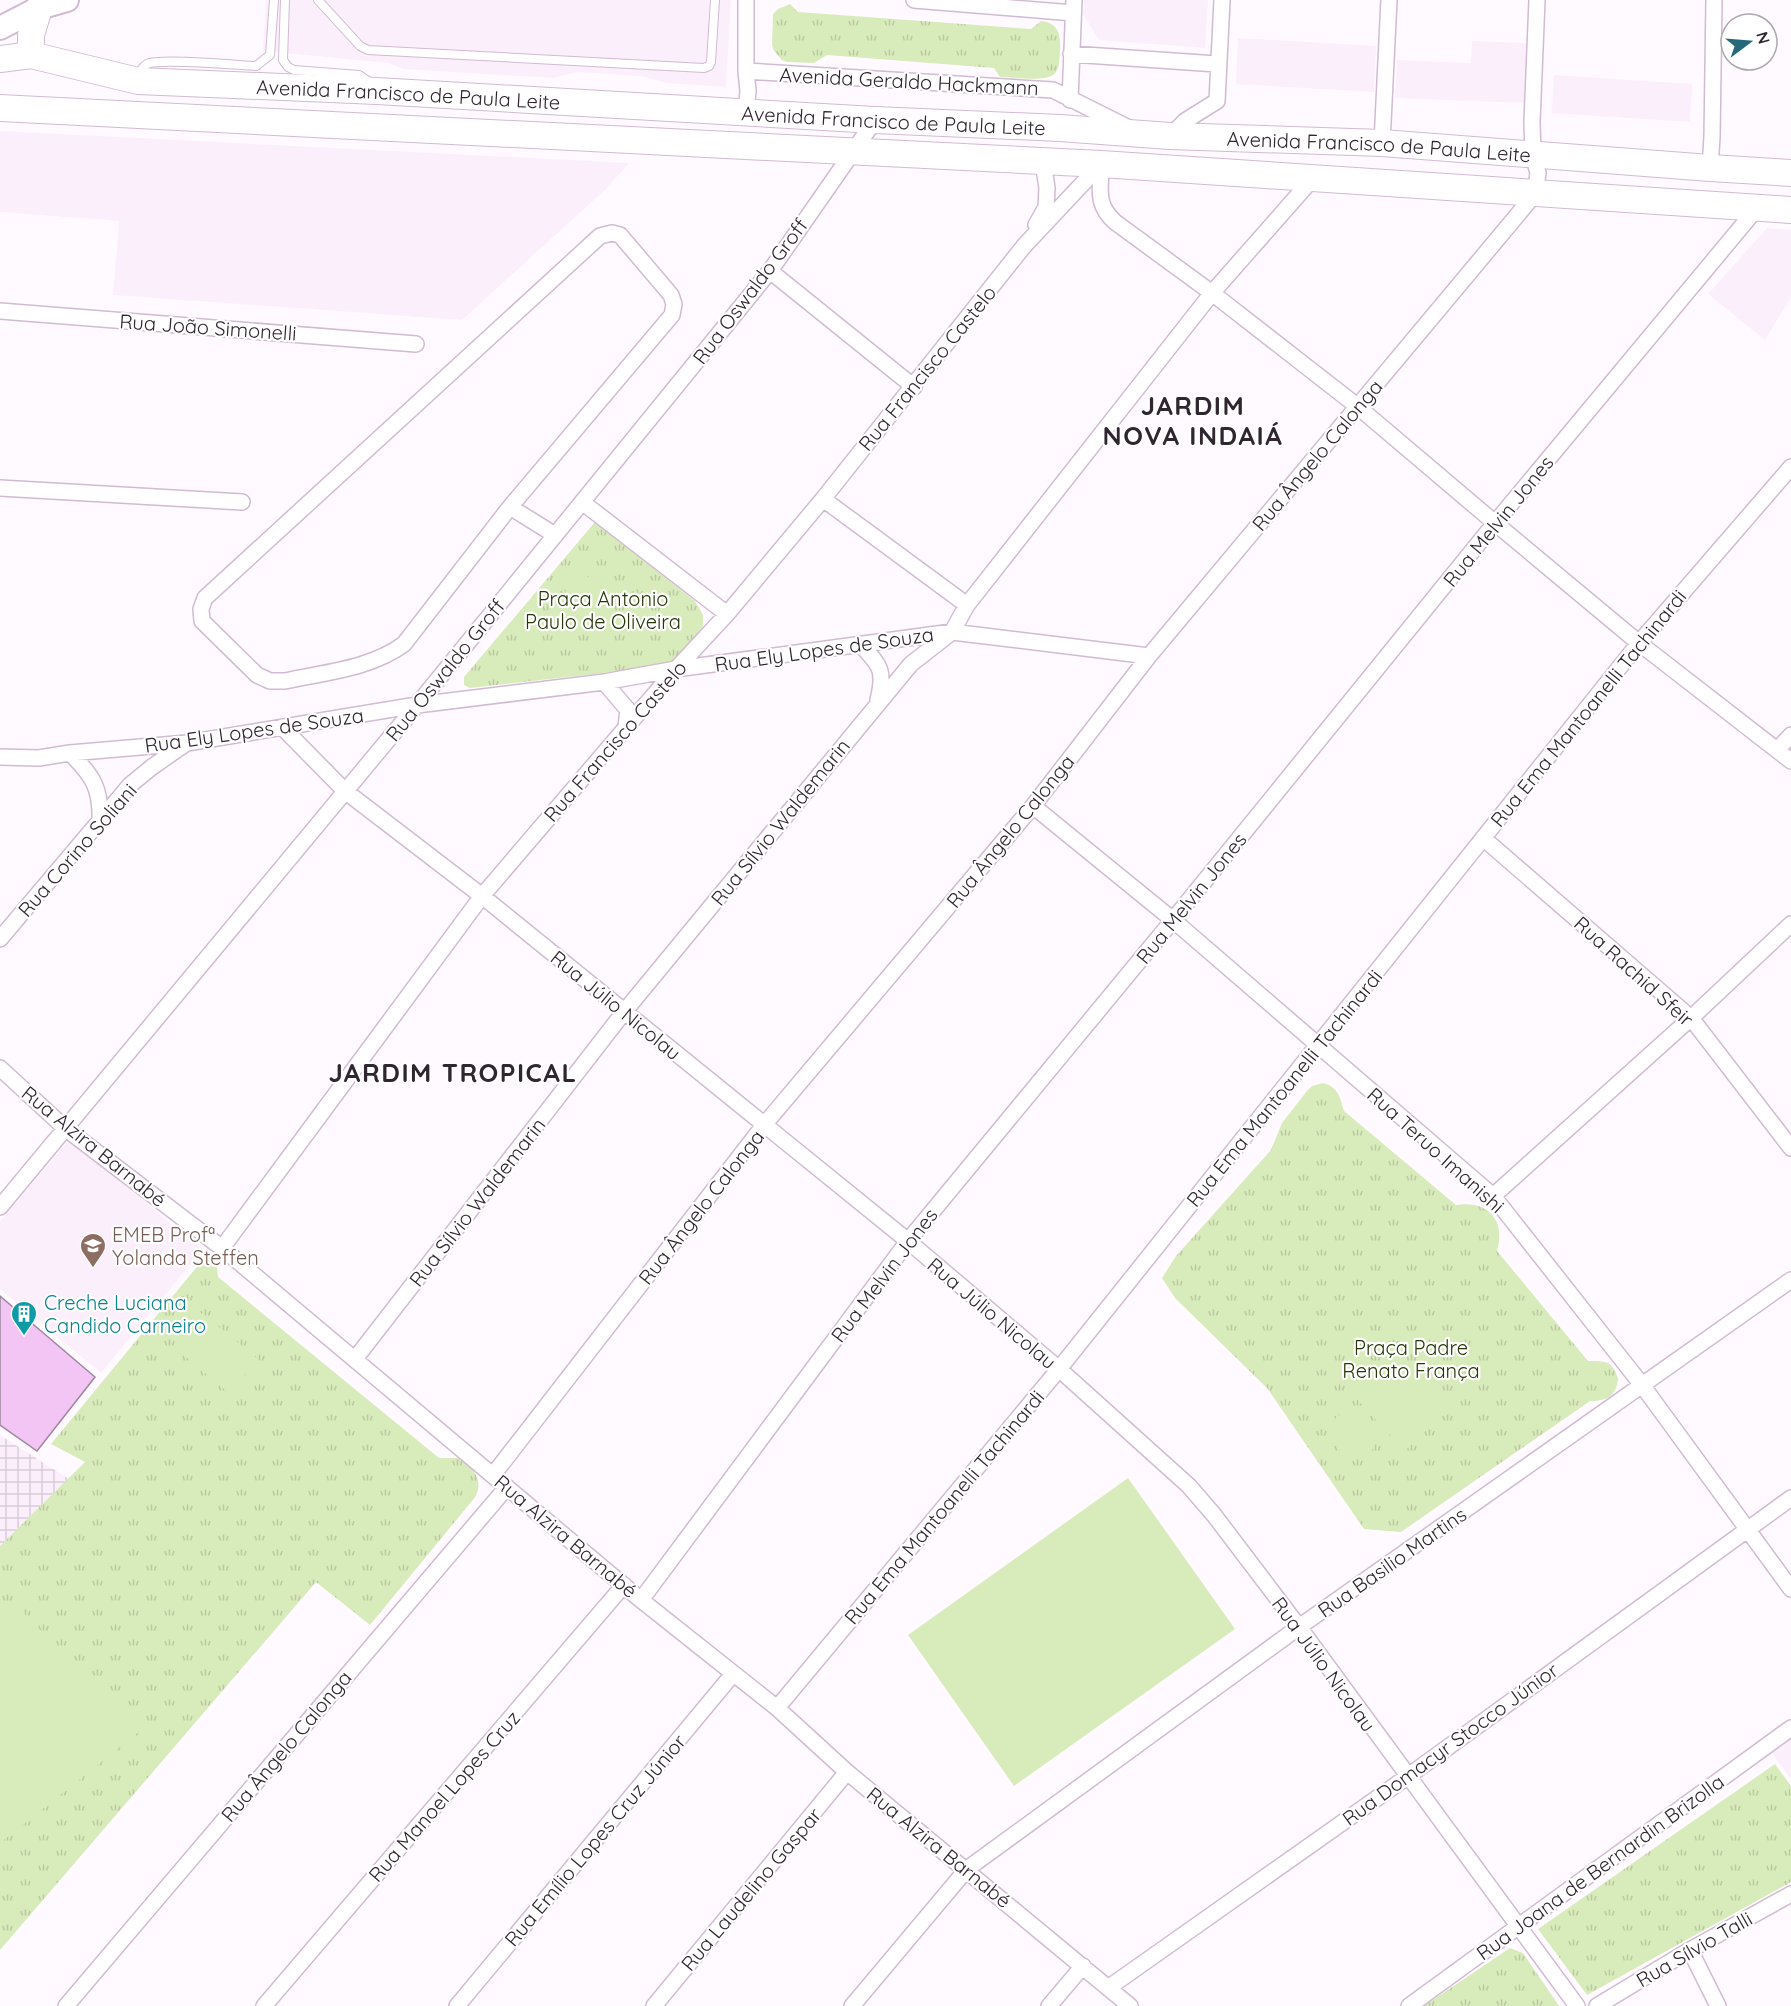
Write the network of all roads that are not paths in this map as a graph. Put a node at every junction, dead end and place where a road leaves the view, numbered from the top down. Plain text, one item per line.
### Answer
1 (67, 0) edge
2 (274, 0) edge
3 (285, 0) edge
4 (318, 0) edge
5 (715, 0) edge
6 (746, 0) edge
7 (914, 0) edge
8 (1222, 0) edge
9 (1389, 0) edge
10 (1536, 0) edge
11 (1714, 0) edge
12 (1073, 6) edge
13 (39, 8) junction
14 (0, 28) edge
15 (1071, 54) junction
16 (31, 55) junction
17 (0, 59) edge
18 (1217, 64) junction
19 (746, 71) junction
20 (138, 81) junction
21 (264, 86) junction
22 (377, 91) junction
23 (1070, 100) junction
24 (0, 108) edge
25 (747, 112) junction
26 (875, 120) junction
27 (261, 122) junction
28 (1137, 133) junction
29 (1170, 136) junction
30 (1382, 143) junction
31 (852, 152) junction
32 (1533, 155) junction
33 (1043, 162) junction
34 (1101, 164) junction
35 (1710, 168) junction
36 (1791, 173) edge
37 (1314, 177) junction
38 (1535, 194) junction
39 (1757, 208) junction
40 (1791, 210) edge
41 (1024, 246) junction
42 (770, 271) junction
43 (1212, 293) junction
44 (0, 311) edge
45 (416, 344) dead end
46 (914, 387) junction
47 (1358, 406) junction
48 (1791, 467) edge
49 (0, 488) edge
50 (823, 499) junction
51 (242, 502) dead end
52 (582, 502) junction
53 (510, 507) junction
54 (1495, 524) junction
55 (555, 535) junction
56 (967, 604) junction
57 (727, 614) junction
58 (952, 632) junction
59 (1639, 643) junction
60 (861, 645) junction
61 (1149, 656) junction
62 (676, 669) junction
63 (604, 682) junction
64 (417, 705) junction
65 (877, 705) junction
66 (282, 727) junction
67 (626, 727) junction
68 (1791, 735) edge
69 (187, 743) junction
70 (1778, 749) junction
71 (70, 753) junction
72 (0, 757) edge
73 (1791, 760) edge
74 (345, 791) junction
75 (1033, 806) junction
76 (100, 821) junction
77 (1483, 838) junction
78 (482, 896) junction
79 (1173, 920) junction
80 (1791, 924) edge
81 (0, 939) edge
82 (624, 1012) junction
83 (1691, 1018) junction
84 (1319, 1045) junction
85 (0, 1068) edge
86 (764, 1125) junction
87 (65, 1128) junction
88 (1791, 1148) edge
89 (1493, 1196) junction
90 (0, 1207) edge
91 (908, 1241) junction
92 (222, 1248) junction
93 (1791, 1280) edge
94 (355, 1359) junction
95 (1059, 1369) junction
96 (1642, 1385) junction
97 (493, 1475) junction
98 (507, 1487) junction
99 (1791, 1498) edge
100 (1746, 1529) junction
101 (624, 1585) junction
102 (1791, 1589) edge
103 (641, 1600) junction
104 (1299, 1628) junction
105 (733, 1674) junction
106 (777, 1708) junction
107 (1791, 1728) edge
108 (847, 1772) junction
109 (1407, 1777) junction
110 (967, 1869) junction
111 (1791, 1894) edge
112 (1519, 1926) junction
113 (1690, 1950) junction
114 (1083, 1966) junction
115 (1107, 1988) junction
116 (66, 2006) edge
117 (264, 2006) edge
118 (458, 2006) edge
119 (654, 2006) edge
120 (852, 2006) edge
121 (1049, 2006) edge
122 (1131, 2006) edge
123 (1409, 2006) edge
124 (1577, 2006) edge
125 (1597, 2006) edge
126 (1718, 2006) edge

1 - 13 main road
2 - 20 lane
3 - 22 lane
4 - 5 lane
6 - 19 street
7 - 12 street
8 - 18 street
9 - 30 street
10 - 32 street
11 - 35 street
12 - 15 street
13 - 14 main road
13 - 16 main road
15 - 18 street
15 - 23 street
16 - 17 main road, Avenida Francisco de Paula Leite
16 - 20 main road, Avenida Francisco de Paula Leite
18 - 29 street
19 - 23 street, Avenida Geraldo Hackmann
19 - 25 street
20 - 21 main road, Avenida Francisco de Paula Leite
21 - 22 main road, Avenida Francisco de Paula Leite
21 - 27 main road
22 - 25 main road, Avenida Francisco de Paula Leite
23 - 28 street, Avenida Geraldo Hackmann
24 - 27 main road, Avenida Francisco de Paula Leite
25 - 26 main road, Avenida Francisco de Paula Leite
26 - 28 main road, Avenida Francisco de Paula Leite
26 - 31 street, Rua Oswaldo Groff
27 - 31 main road, Avenida Francisco de Paula Leite
28 - 29 main road, Avenida Francisco de Paula Leite
29 - 30 main road, Avenida Francisco de Paula Leite
30 - 32 main road, Avenida Francisco de Paula Leite
31 - 33 main road, Avenida Francisco de Paula Leite
31 - 42 street, Rua Oswaldo Groff
32 - 35 main road, Avenida Francisco de Paula Leite
32 - 38 street
33 - 34 main road, Avenida Francisco de Paula Leite
33 - 41 street, Rua Francisco Castelo
34 - 37 main road, Avenida Francisco de Paula Leite
34 - 41 street, Rua Francisco Castelo
34 - 43 street
35 - 36 main road, Avenida Francisco de Paula Leite
37 - 38 main road, Avenida Francisco de Paula Leite
37 - 43 street, Rua Sílvio Waldemarin
38 - 39 main road, Avenida Francisco de Paula Leite
38 - 47 street, Rua Ângelo Calonga
39 - 40 main road, Avenida Francisco de Paula Leite
39 - 54 street, Rua Melvin Jones
41 - 46 street, Rua Francisco Castelo
42 - 46 street
42 - 52 street, Rua Oswaldo Groff
43 - 47 street
43 - 56 street, Rua Sílvio Waldemarin
44 - 45 street, Rua João Simonelli
46 - 50 street, Rua Francisco Castelo
47 - 54 street
47 - 61 street, Rua Ângelo Calonga
48 - 59 street, Rua Ema Mantoanelli Tachinardi
49 - 51 street
50 - 56 street
50 - 57 street, Rua Francisco Castelo
52 - 55 street, Rua Oswaldo Groff
52 - 57 street
53 - 53 street
53 - 55 street
54 - 59 street
54 - 79 street, Rua Melvin Jones
55 - 64 street, Rua Oswaldo Groff
56 - 58 street, Rua Sílvio Waldemarin
57 - 62 street, Rua Francisco Castelo
58 - 60 street, Rua Ely Lopes de Souza
58 - 61 street, Rua Ely Lopes de Souza
58 - 65 street, Rua Sílvio Waldemarin
59 - 70 street
59 - 77 street, Rua Ema Mantoanelli Tachinardi
60 - 62 street, Rua Ely Lopes de Souza
60 - 65 street
61 - 75 street, Rua Ângelo Calonga
62 - 63 street, Rua Ely Lopes de Souza
62 - 67 street, Rua Francisco Castelo
63 - 64 street, Rua Ely Lopes de Souza
63 - 67 street
64 - 66 street, Rua Ely Lopes de Souza
64 - 74 street, Rua Oswaldo Groff
65 - 82 street, Rua Sílvio Waldemarin
66 - 69 street, Rua Ely Lopes de Souza
66 - 74 street, Rua Júlio Nicolau
67 - 78 street, Rua Francisco Castelo
68 - 70 street
69 - 71 street, Rua Ely Lopes de Souza
69 - 76 street, Rua Corino Soliani
70 - 73 street
71 - 72 street, Rua Ely Lopes de Souza
71 - 76 street
74 - 78 street, Rua Júlio Nicolau
74 - 87 street, Rua Oswaldo Groff
75 - 79 street, Rua Teruo Imanishi
75 - 86 street, Rua Ângelo Calonga
76 - 81 street, Rua Corino Soliani
77 - 83 street, Rua Rachid Sfeir
77 - 84 street, Rua Ema Mantoanelli Tachinardi
78 - 82 street, Rua Júlio Nicolau
78 - 92 street, Rua Francisco Castelo
79 - 84 street, Rua Teruo Imanishi
79 - 91 street, Rua Melvin Jones
80 - 83 street
82 - 86 street, Rua Júlio Nicolau
82 - 94 street, Rua Sílvio Waldemarin
83 - 88 street, Rua Rachid Sfeir
83 - 89 street
84 - 89 street, Rua Teruo Imanishi
84 - 95 street, Rua Ema Mantoanelli Tachinardi
85 - 87 street, Rua Alzira Barnabé
86 - 91 street, Rua Júlio Nicolau
86 - 97 street, Rua Ângelo Calonga
87 - 90 street, Rua Oswaldo Groff
87 - 92 street, Rua Alzira Barnabé
89 - 96 street, Rua Teruo Imanishi
91 - 95 street, Rua Júlio Nicolau
91 - 103 street, Rua Melvin Jones
92 - 94 street, Rua Alzira Barnabé
93 - 96 street, Rua Basilio Martins
94 - 97 street, Rua Alzira Barnabé
95 - 104 street, Rua Júlio Nicolau
95 - 106 street, Rua Ema Mantoanelli Tachinardi
96 - 100 street, Rua Teruo Imanishi
96 - 104 street, Rua Basilio Martins
97 - 98 street, Rua Alzira Barnabé
98 - 101 street, Rua Alzira Barnabé
98 - 116 street, Rua Ângelo Calonga
99 - 100 street, Rua Domacyr Stocco Júnior
100 - 102 street, Rua Teruo Imanishi
100 - 109 street, Rua Domacyr Stocco Júnior
101 - 103 street, Rua Alzira Barnabé
101 - 117 street, Rua Manoel Lopes Cruz
103 - 105 street, Rua Alzira Barnabé
104 - 109 street, Rua Júlio Nicolau
104 - 110 street, Rua Basilio Martins
105 - 106 street, Rua Alzira Barnabé
105 - 118 street, Rua Emílio Lopes Cruz Júnior
106 - 108 street, Rua Alzira Barnabé
107 - 112 street, Rua Joana de Bernardin Brizolla
108 - 110 street, Rua Alzira Barnabé
108 - 119 street, Rua Laudelino Gaspar
109 - 112 street, Rua Júlio Nicolau
109 - 115 street, Rua Domacyr Stocco Júnior
110 - 114 street, Rua Alzira Barnabé
110 - 120 street, Rua Basilio Martins
111 - 113 street, Rua Sílvio Talli
112 - 123 street, Rua Joana de Bernardin Brizolla
112 - 124 street, Rua Júlio Nicolau
113 - 125 street, Rua Sílvio Talli
113 - 126 street
114 - 115 street, Rua Alzira Barnabé
114 - 121 street
115 - 122 street, Rua Alzira Barnabé

